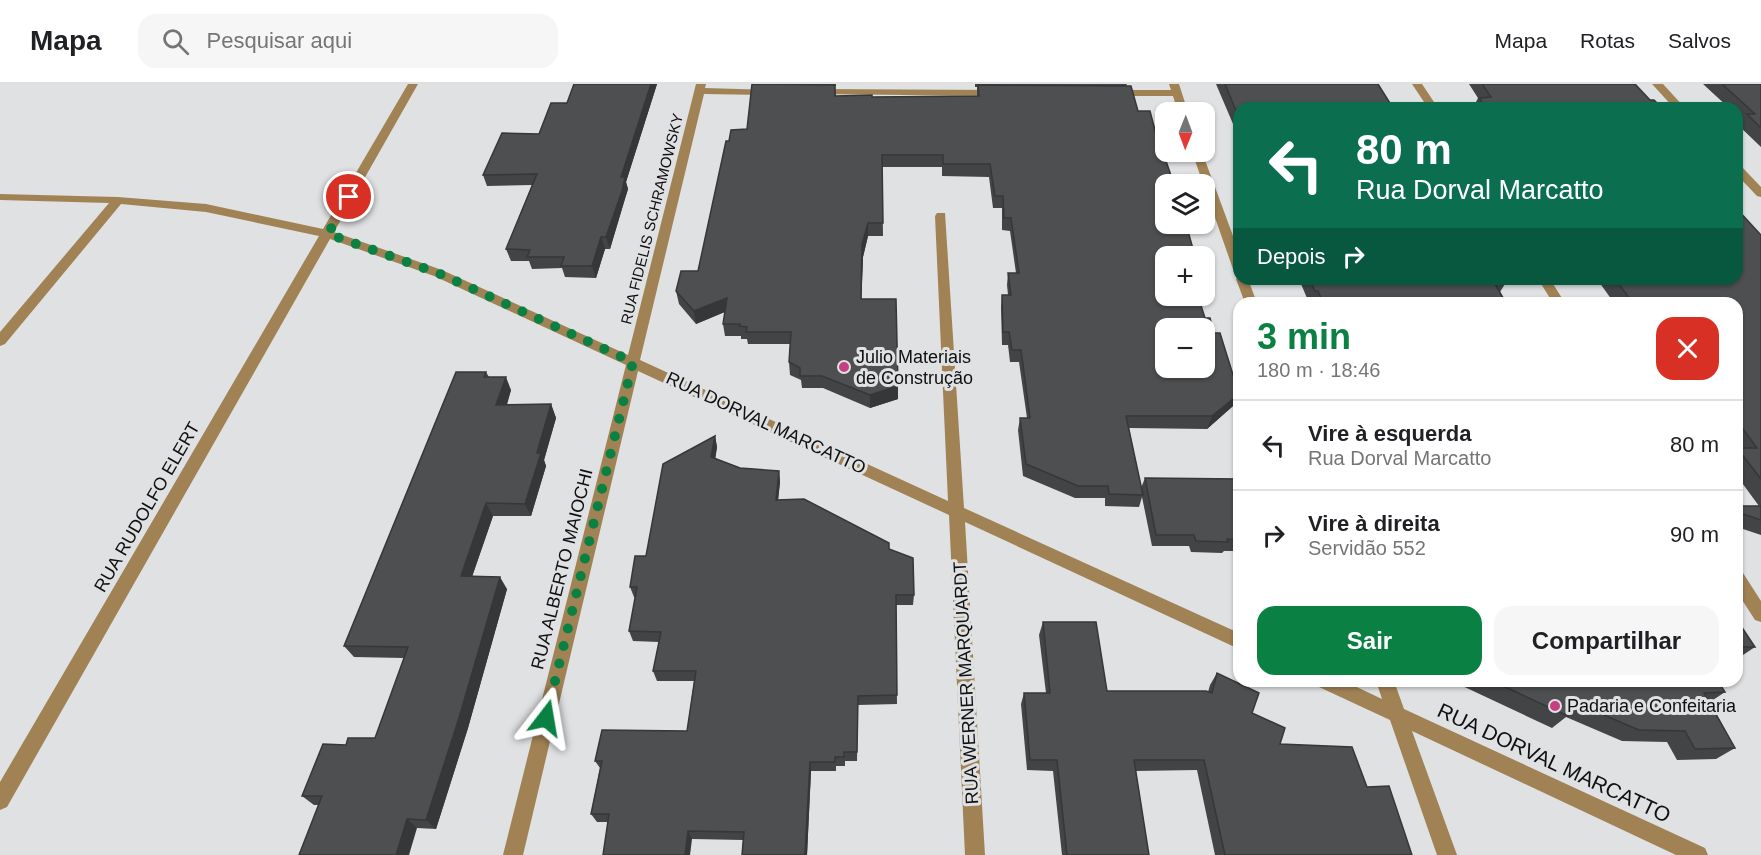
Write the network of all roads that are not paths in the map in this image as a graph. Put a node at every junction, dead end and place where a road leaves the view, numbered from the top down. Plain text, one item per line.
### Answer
1 (413, 84) edge
2 (1418, 84) edge
3 (1657, 84) edge
4 (700, 88) edge
5 (1175, 89) edge
6 (783, 92) edge
7 (807, 92) edge
8 (1010, 93) edge
9 (1105, 93) edge
10 (1429, 102) edge
11 (1674, 102) edge
12 (1201, 162) edge
13 (1743, 174) edge
14 (1761, 194) edge
15 (0, 197) edge
16 (117, 201) junction
17 (941, 216) dead end
18 (328, 234) junction
19 (1233, 252) edge
20 (0, 341) edge
21 (633, 362) junction
22 (956, 511) junction
23 (1743, 587) edge
24 (1761, 615) edge
25 (1233, 638) edge
26 (1338, 687) edge
27 (1387, 687) edge
28 (1397, 714) junction
29 (0, 800) edge
30 (513, 855) edge
31 (975, 855) edge
32 (1447, 855) edge
33 (1698, 855) edge

1 - 18 street, RUA RUDOLFO ELERT
2 - 10 street
3 - 11 street
4 - 6 street
4 - 21 street, RUA FIDELIS SCHRAMOWSKY
5 - 9 street
7 - 8 street
12 - 19 street
13 - 14 street
15 - 16 street, RUA DORVAL MARCATTO
16 - 18 street, RUA DORVAL MARCATTO
16 - 20 street
17 - 22 street, RUA WERNER MARQUARDT
18 - 21 street, RUA DORVAL MARCATTO
18 - 29 street, RUA RUDOLFO ELERT
21 - 22 street, RUA DORVAL MARCATTO
21 - 30 street, RUA ALBERTO MAIOCHI
22 - 25 street, RUA DORVAL MARCATTO
22 - 31 street, RUA WERNER MARQUARDT
23 - 24 street
26 - 28 street, RUA DORVAL MARCATTO
27 - 28 street
28 - 32 street
28 - 33 street, RUA DORVAL MARCATTO

